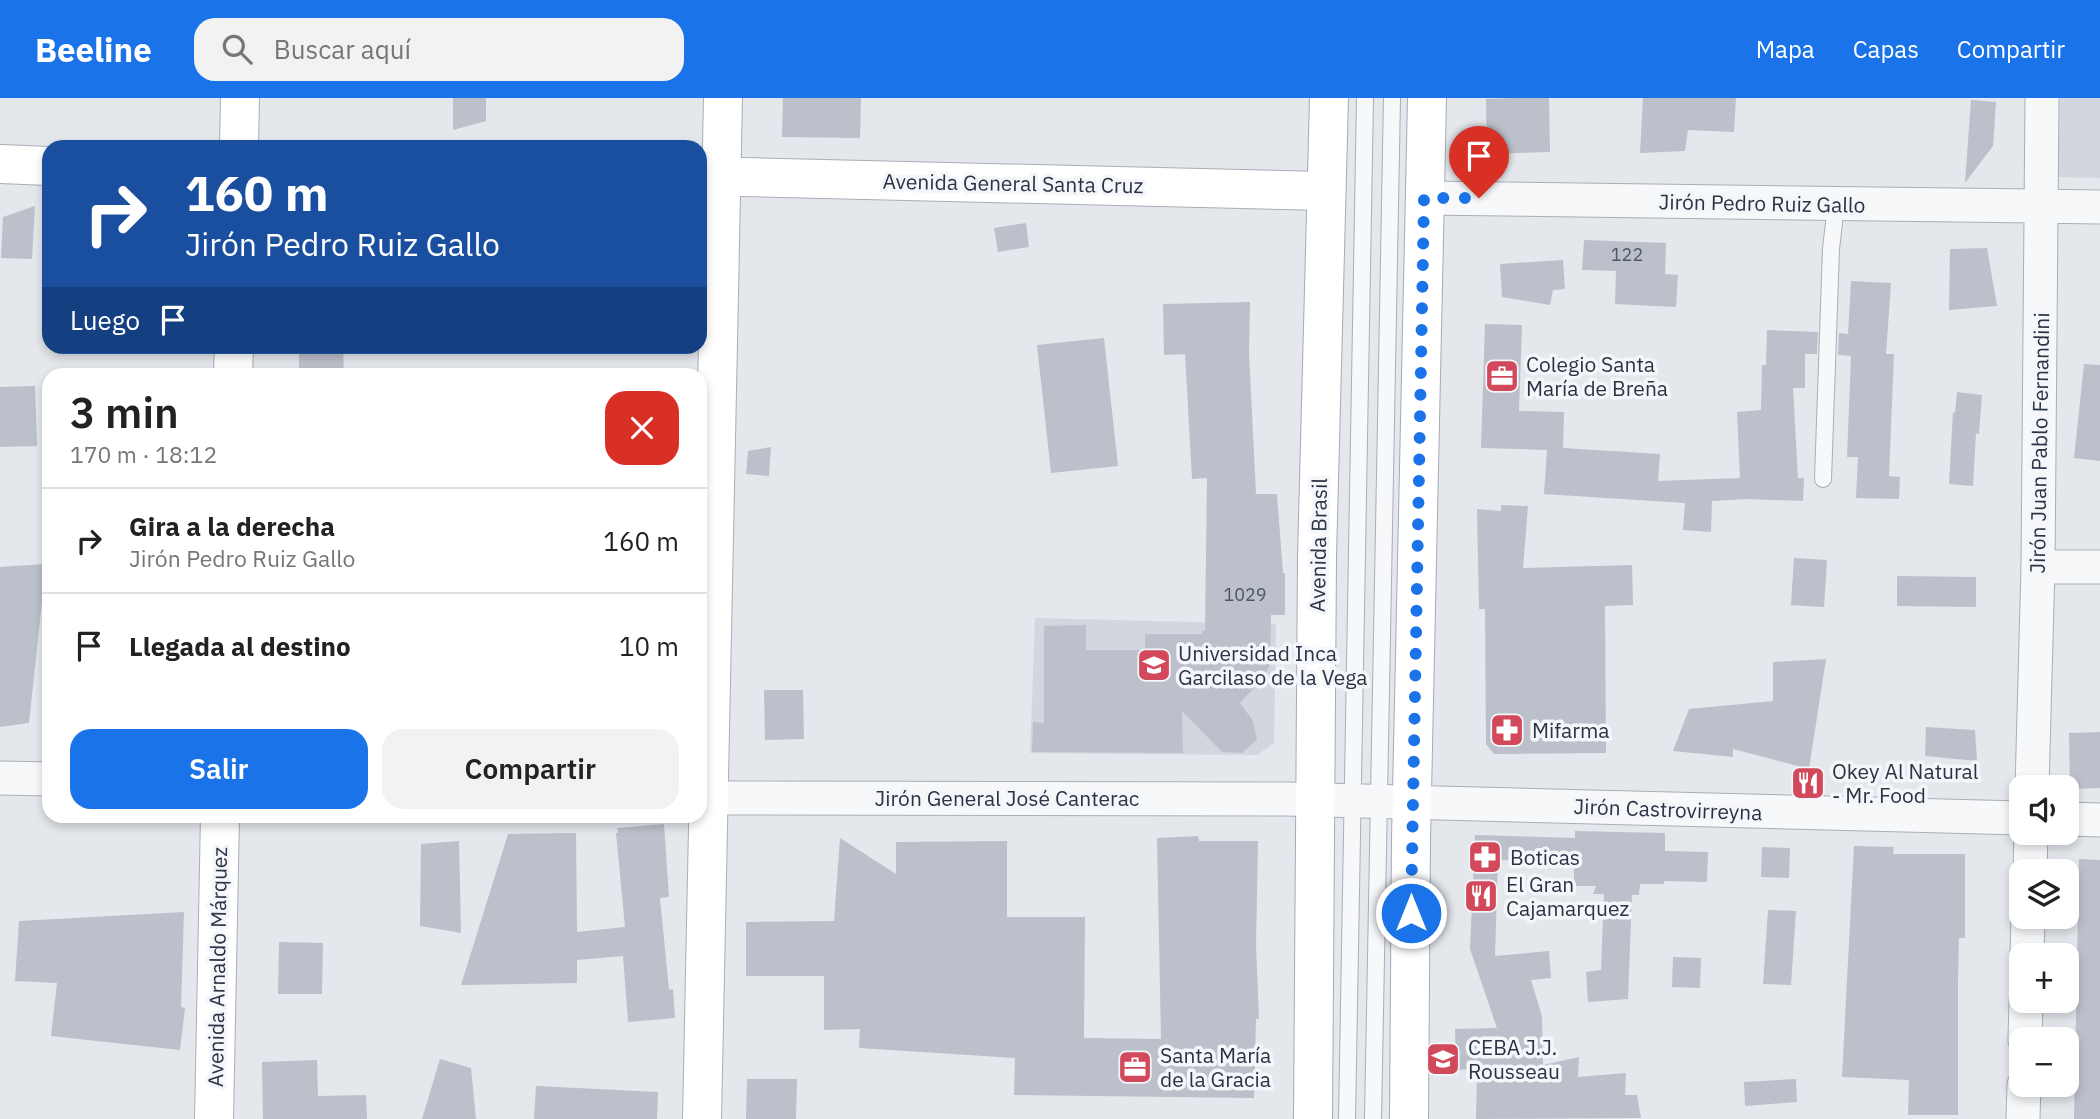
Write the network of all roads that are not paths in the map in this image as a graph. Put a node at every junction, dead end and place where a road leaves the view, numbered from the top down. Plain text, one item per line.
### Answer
1 (240, 98) edge
2 (723, 98) edge
3 (1329, 98) edge
4 (1365, 98) edge
5 (1392, 98) edge
6 (1427, 98) edge
7 (2042, 98) edge
8 (239, 140) edge
9 (0, 164) edge
10 (42, 166) edge
11 (711, 176) edge
12 (1325, 191) junction
13 (1424, 198) junction
14 (1836, 205) junction
15 (2041, 206) junction
16 (2100, 207) edge
17 (1823, 479) dead end
18 (707, 532) edge
19 (2038, 567) junction
20 (2100, 567) edge
21 (2032, 775) edge
22 (0, 778) edge
23 (42, 779) edge
24 (707, 799) edge
25 (1314, 800) junction
26 (1381, 801) junction
27 (2009, 818) edge
28 (2079, 819) edge
29 (2100, 820) edge
30 (220, 823) edge
31 (704, 823) edge
32 (2024, 1097) edge
33 (214, 1119) edge
34 (702, 1119) edge
35 (1313, 1119) edge
36 (1347, 1119) edge
37 (1373, 1119) edge
38 (1409, 1119) edge
39 (2023, 1119) edge

1 - 8 main road
2 - 11 main road
3 - 12 main road, Avenida Brasil
4 - 26 lane, Avenida Brasil
5 - 26 lane, Avenida Brasil
6 - 13 main road, Avenida Brasil
7 - 15 street, Jirón Juan Pablo Fernandini
9 - 10 main road
11 - 12 main road, Avenida General Santa Cruz
11 - 18 main road
12 - 25 main road, Avenida Brasil
13 - 14 street, Jirón Pedro Ruiz Gallo
13 - 26 main road, Avenida Brasil
14 - 15 street, Jirón Pedro Ruiz Gallo
14 - 17 lane
15 - 16 street, Jirón Pedro Ruiz Gallo
15 - 19 street, Jirón Juan Pablo Fernandini
19 - 20 street
19 - 21 street, Jirón Juan Pablo Fernandini
22 - 23 street
24 - 25 street, Jirón General José Canterac
25 - 26 street, Jirón Castrovirreyna
25 - 35 main road, Avenida Brasil
26 - 27 street, Jirón Castrovirreyna
26 - 36 lane, Avenida Brasil
26 - 37 lane, Avenida Brasil
26 - 38 main road, Avenida Brasil
28 - 29 street
30 - 33 main road, Avenida Arnaldo Márquez
31 - 34 main road
32 - 39 street

